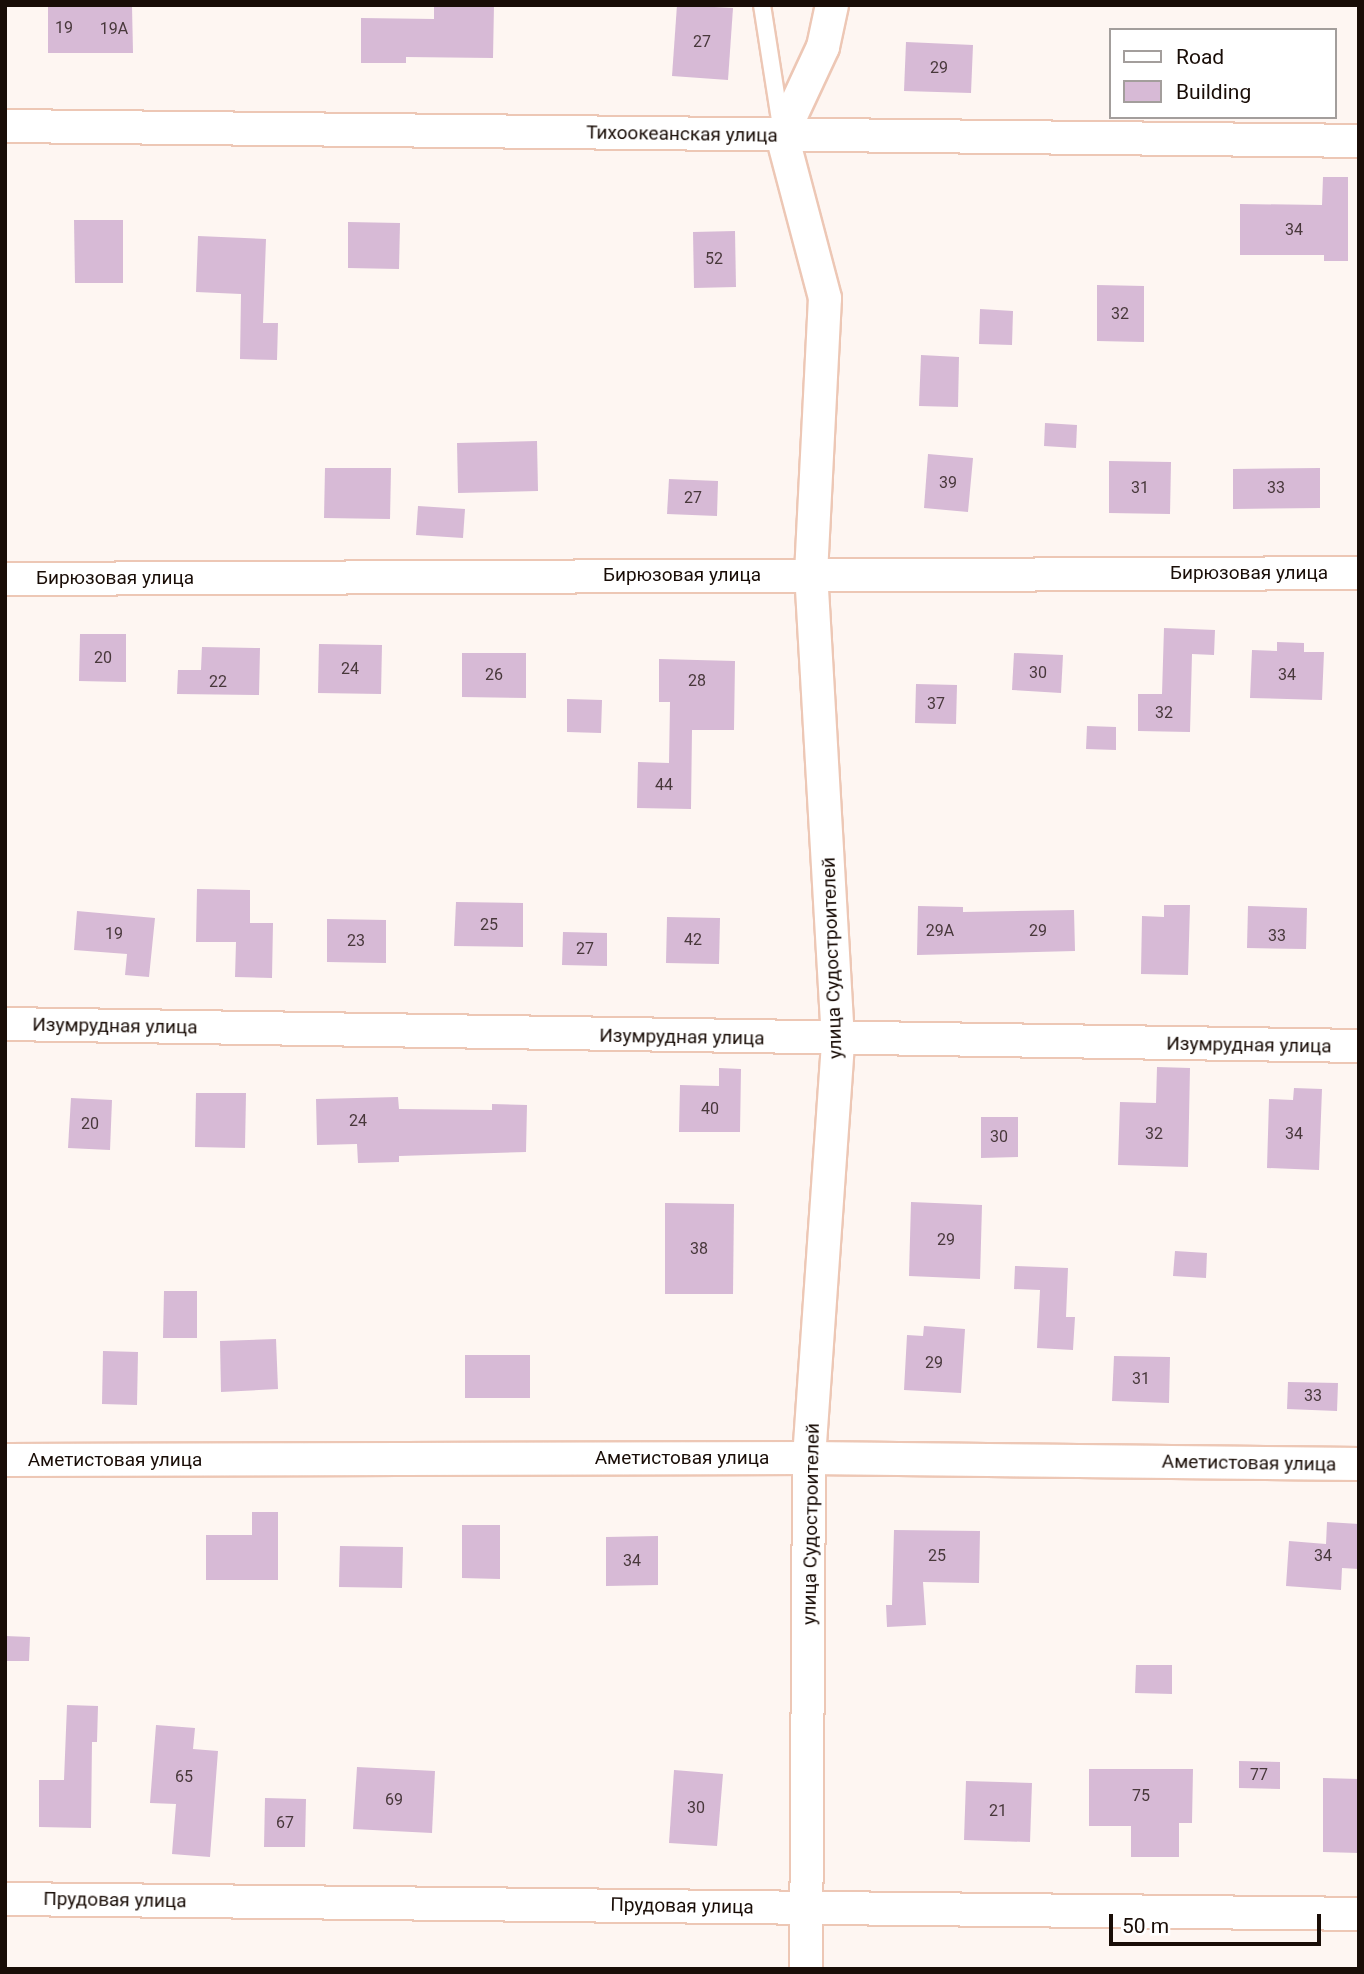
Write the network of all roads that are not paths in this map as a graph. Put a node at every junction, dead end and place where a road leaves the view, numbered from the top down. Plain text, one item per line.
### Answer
1 (762, 5) edge
2 (832, 5) edge
3 (5, 126) edge
4 (782, 135) junction
5 (1359, 141) edge
6 (1359, 572) edge
7 (811, 574) junction
8 (5, 579) edge
9 (5, 1024) edge
10 (838, 1040) junction
11 (1359, 1046) edge
12 (809, 1458) junction
13 (5, 1460) edge
14 (1359, 1464) edge
15 (5, 1899) edge
16 (805, 1907) junction
17 (1359, 1914) edge
18 (806, 1969) edge

1 - 4 lane
2 - 4 street
3 - 4 street, Тихоокеанская улица
4 - 5 street, Тихоокеанская улица
4 - 7 street, улица Судостроителей
6 - 7 street, Бирюзовая улица
7 - 8 street, Бирюзовая улица
7 - 10 street, улица Судостроителей
9 - 10 street, Изумрудная улица
10 - 11 street, Изумрудная улица
10 - 12 street, улица Судостроителей
12 - 13 street, Аметистовая улица
12 - 14 street, Аметистовая улица
12 - 16 street, улица Судостроителей
15 - 16 street, Прудовая улица
16 - 17 street, Прудовая улица
16 - 18 street, улица Судостроителей

